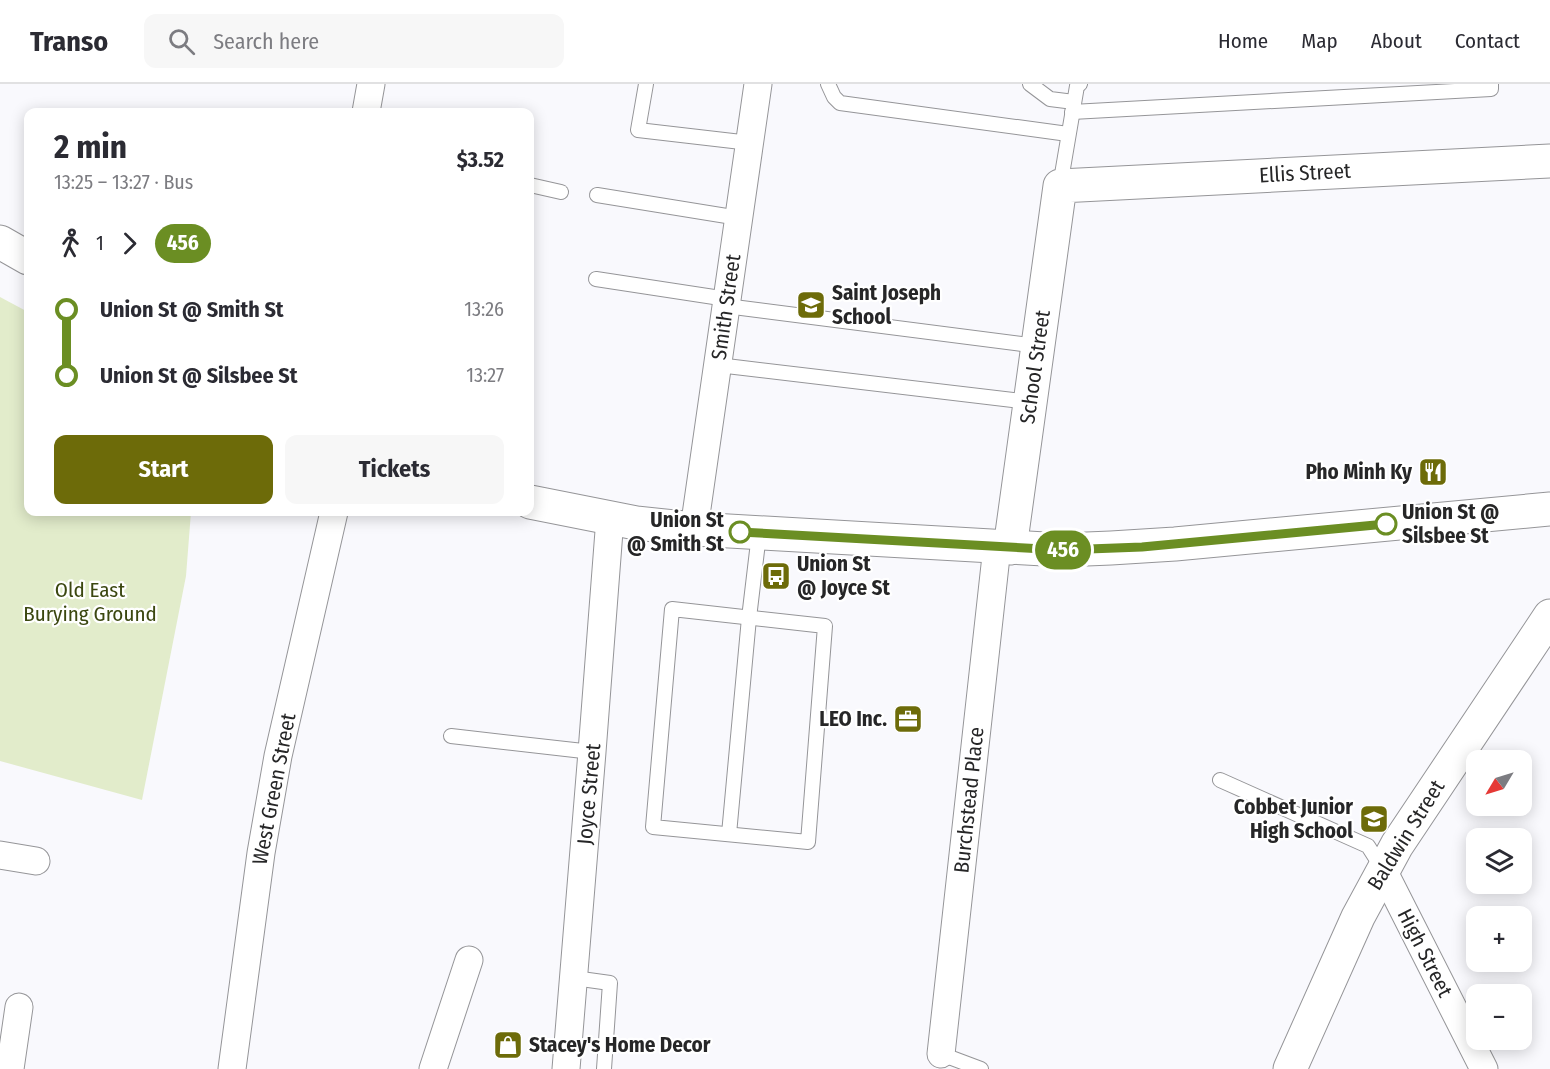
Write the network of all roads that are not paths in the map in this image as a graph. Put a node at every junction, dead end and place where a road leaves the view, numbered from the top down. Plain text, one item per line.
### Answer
1 (371, 84) edge
2 (646, 84) edge
3 (758, 84) edge
4 (828, 84) edge
5 (1030, 84) edge
6 (1491, 84) edge
7 (1078, 85) edge
8 (1073, 107) junction
9 (367, 108) edge
10 (1068, 134) junction
11 (750, 143) junction
12 (1550, 161) edge
13 (534, 186) edge
14 (1060, 186) junction
15 (561, 192) dead end
16 (597, 195) dead end
17 (739, 218) junction
18 (0, 242) edge
19 (24, 256) edge
20 (596, 279) dead end
21 (727, 302) junction
22 (1038, 346) junction
23 (718, 365) junction
24 (1030, 402) junction
25 (534, 503) edge
26 (1550, 509) edge
27 (333, 516) edge
28 (610, 518) junction
29 (694, 529) junction
30 (759, 534) junction
31 (1003, 547) junction
32 (1550, 616) edge
33 (749, 618) junction
34 (451, 736) dead end
35 (592, 752) junction
36 (1220, 780) dead end
37 (729, 834) junction
38 (0, 855) edge
39 (36, 861) dead end
40 (1383, 870) junction
41 (469, 960) dead end
42 (574, 978) junction
43 (19, 1007) dead end
44 (941, 1054) joint
45 (10, 1069) edge
46 (232, 1069) edge
47 (433, 1069) edge
48 (566, 1069) edge
49 (604, 1069) edge
50 (981, 1069) edge
51 (1290, 1069) edge
52 (1484, 1069) edge

1 - 9 street
2 - 11 lane
3 - 11 street, Smith Street
4 - 10 lane
5 - 8 lane
6 - 8 lane
7 - 8 lane
8 - 10 lane
10 - 14 lane
11 - 17 street, Smith Street
12 - 14 main road, Ellis Street
13 - 15 lane
14 - 22 main road, School Street
16 - 17 lane
17 - 21 street, Smith Street
18 - 19 main road
20 - 21 lane
21 - 22 lane
21 - 23 street, Smith Street
22 - 24 main road, School Street
23 - 24 lane
23 - 29 street, Smith Street
24 - 31 main road, School Street
25 - 28 main road
26 - 31 main road
27 - 46 street, West Green Street
28 - 29 main road
28 - 35 street, Joyce Street
29 - 30 main road
30 - 31 main road
30 - 33 lane
31 - 44 street, Burchstead Place
32 - 40 main road, Baldwin Street
33 - 37 lane
33 - 37 lane
33 - 37 lane
34 - 35 lane
35 - 42 street, Joyce Street
36 - 40 lane
38 - 39 street
40 - 51 main road, Baldwin Street
40 - 52 street, High Street
41 - 47 street
42 - 48 street, Joyce Street
42 - 49 lane
43 - 45 street
44 - 50 lane

